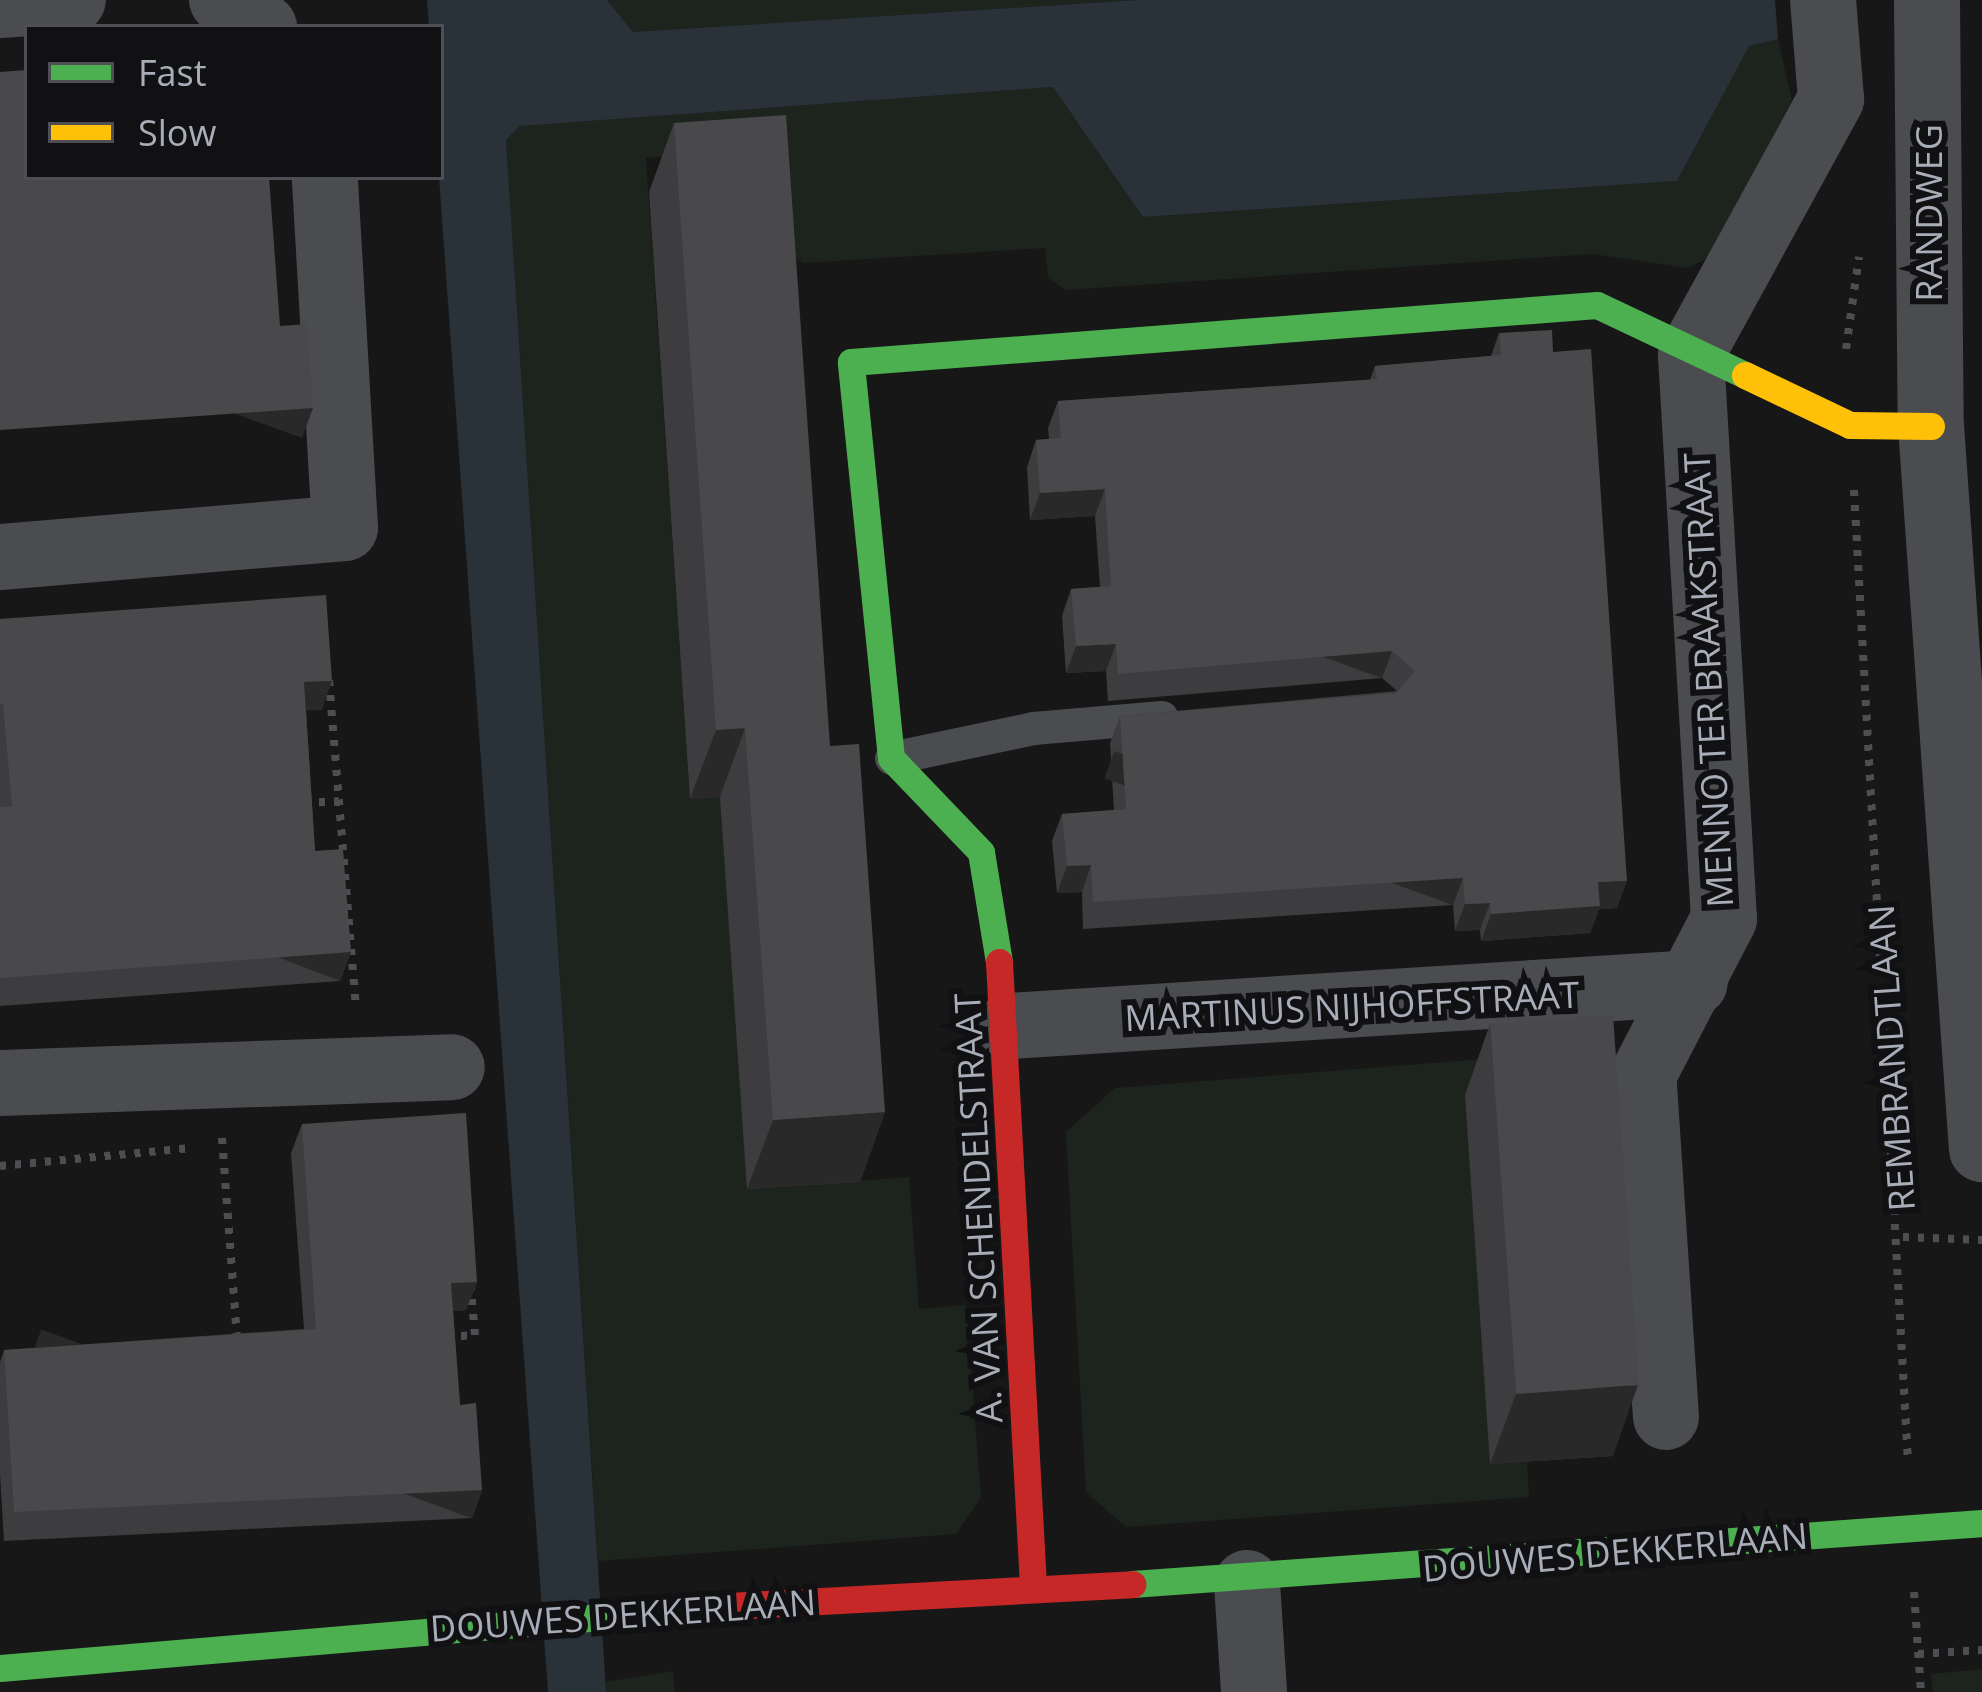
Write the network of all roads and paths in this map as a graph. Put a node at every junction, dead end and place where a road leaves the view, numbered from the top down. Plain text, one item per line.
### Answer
1 (73, 0) edge
2 (222, 0) edge
3 (0, 5) edge
4 (259, 24) edge
5 (1927, 24) edge
6 (1825, 27) edge
7 (326, 180) edge
8 (1691, 355) junction
9 (1850, 425) junction
10 (1931, 427) junction
11 (0, 557) edge
12 (328, 665) edge
13 (1197, 715) edge
14 (891, 758) junction
15 (339, 801) junction
16 (294, 803) edge
17 (1695, 983) junction
18 (1009, 1026) junction
19 (452, 1067) dead end
20 (362, 1073) junction
21 (217, 1077) junction
22 (0, 1082) edge
23 (223, 1144) junction
24 (1982, 1149) edge
25 (0, 1166) edge
26 (1903, 1238) junction
27 (1982, 1240) edge
28 (470, 1268) edge
29 (428, 1339) edge
30 (238, 1352) edge
31 (1666, 1417) dead end
32 (1982, 1522) edge
33 (1910, 1528) junction
34 (1247, 1582) junction
35 (1034, 1585) junction
36 (1982, 1650) edge
37 (1918, 1654) junction
38 (0, 1668) edge
39 (141, 1675) edge
40 (1254, 1692) edge
41 (1921, 1692) edge

1 - 3 street
2 - 4 street
5 - 10 street, RANDWEG
6 - 8 street
7 - 11 street
8 - 9 street
8 - 14 street
8 - 17 street, MENNO TER BRAAKSTRAAT
9 - 10 street
9 - 26 path, REMBRANDTLAAN
10 - 24 street
12 - 15 path
13 - 14 lane
14 - 18 street, A. VAN SCHENDELSTRAAT
15 - 16 path
15 - 20 path
17 - 18 street, MARTINUS NIJHOFFSTRAAT
17 - 31 street, MENNO TER BRAAKSTRAAT
18 - 35 street, A. VAN SCHENDELSTRAAT
19 - 20 street
20 - 21 street
21 - 22 street
21 - 23 path
23 - 25 path
23 - 30 path
26 - 27 path
26 - 33 path, REMBRANDTLAAN
28 - 29 path
32 - 33 street, DOUWES DEKKERLAAN
33 - 34 street, DOUWES DEKKERLAAN
33 - 37 path, REMBRANDTLAAN
34 - 35 street, DOUWES DEKKERLAAN
34 - 40 street
35 - 39 street, DOUWES DEKKERLAAN
36 - 37 path
37 - 41 path, REMBRANDTLAAN
38 - 39 street, DOUWES DEKKERLAAN

